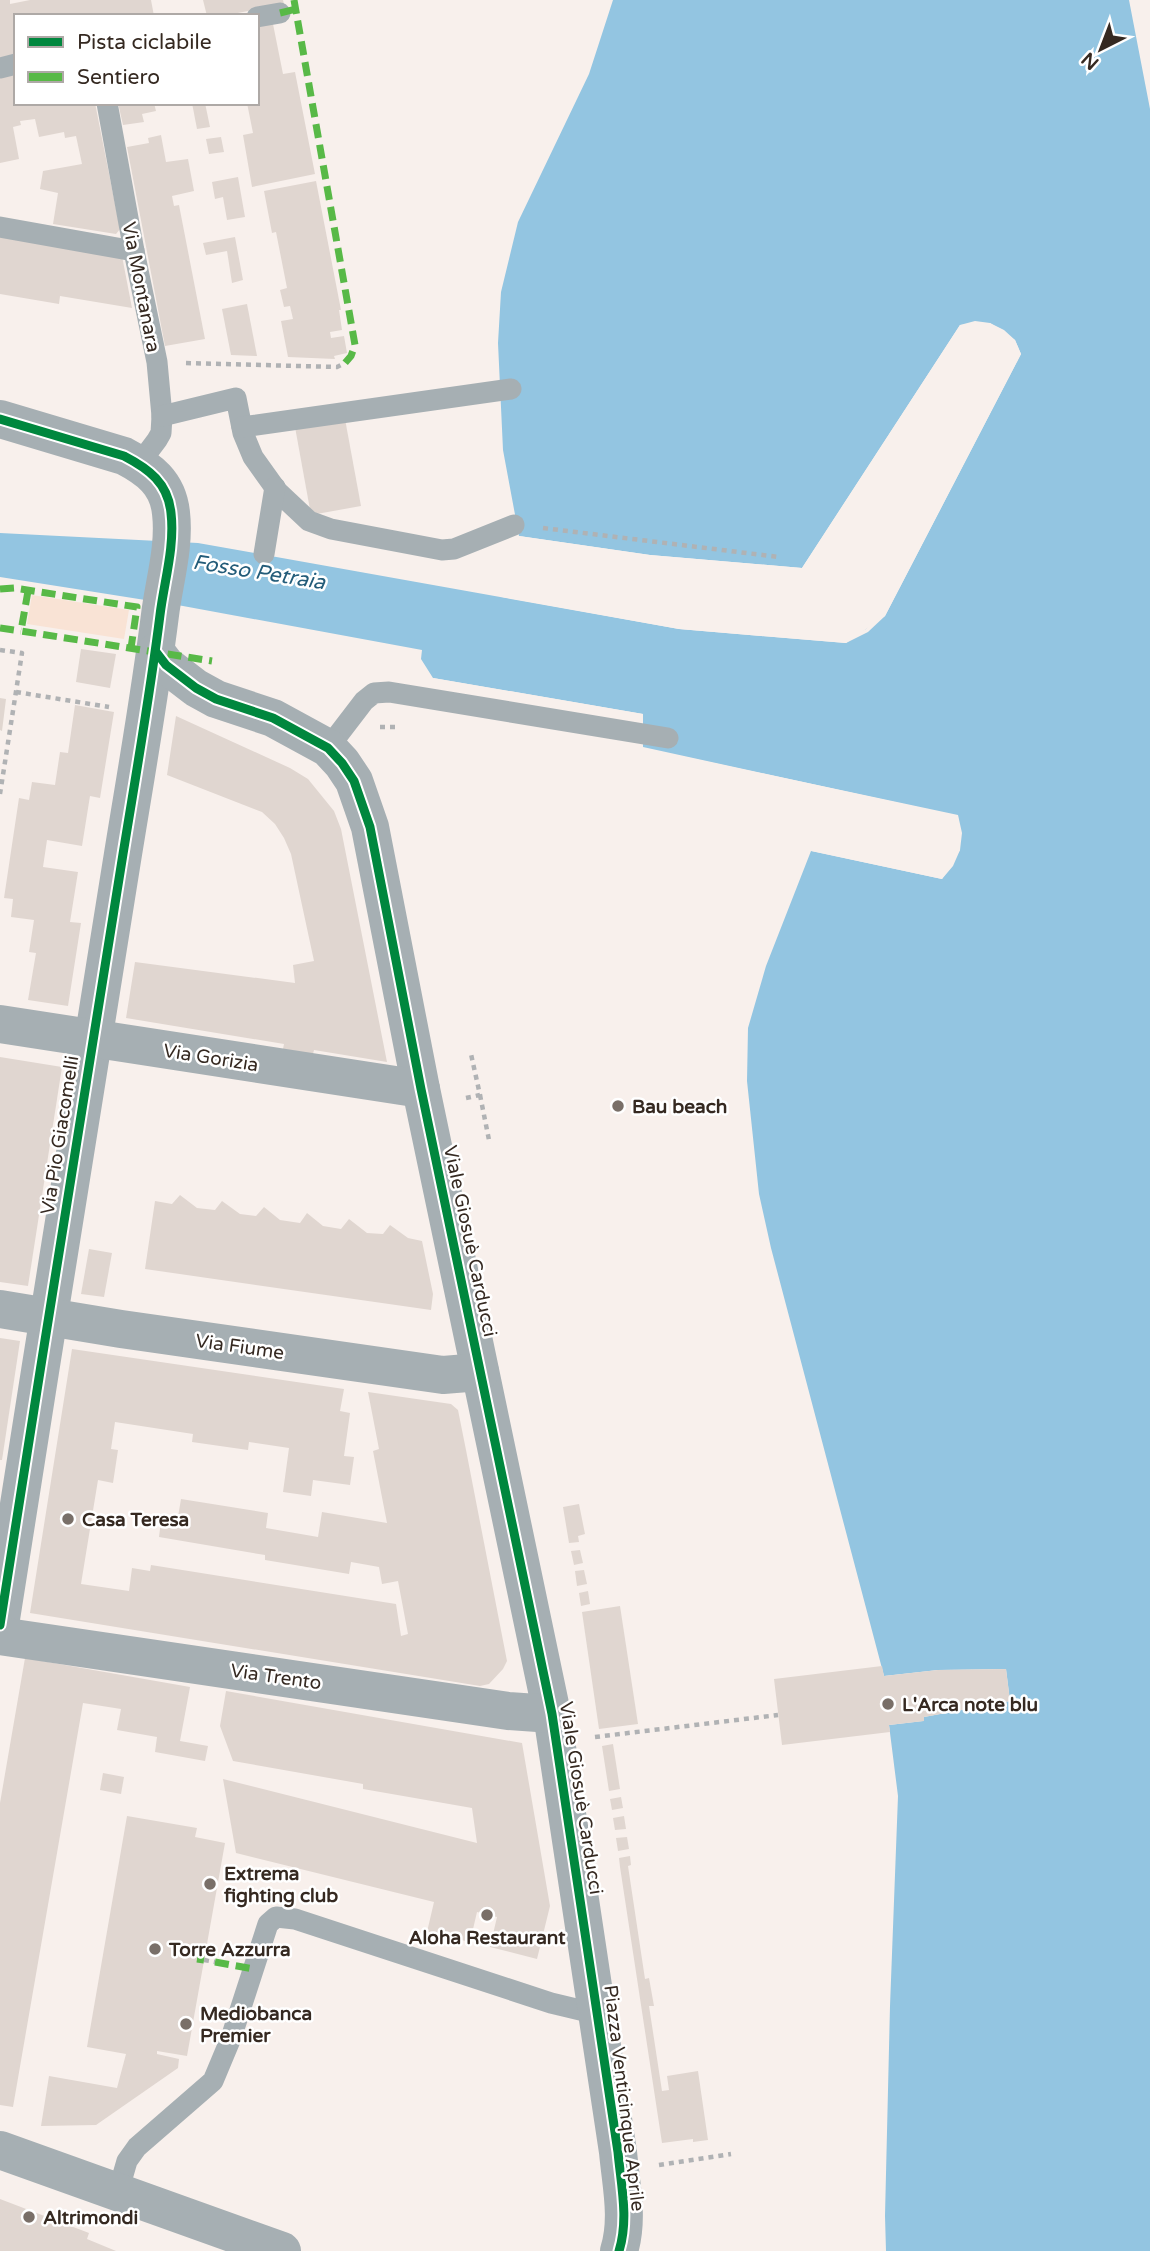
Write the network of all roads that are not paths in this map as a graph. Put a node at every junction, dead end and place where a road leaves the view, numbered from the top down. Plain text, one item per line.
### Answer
1 (279, 13) dead end
2 (259, 17) edge
3 (107, 105) edge
4 (0, 227) edge
5 (134, 251) junction
6 (511, 389) dead end
7 (162, 416) junction
8 (0, 419) edge
9 (242, 427) junction
10 (134, 461) junction
11 (275, 488) junction
12 (514, 525) road end
13 (264, 554) dead end
14 (156, 652) junction
15 (668, 738) dead end
16 (328, 748) junction
17 (0, 1024) edge
18 (92, 1039) junction
19 (421, 1089) junction
20 (0, 1309) edge
21 (48, 1316) junction
22 (480, 1372) junction
23 (0, 1625) edge
24 (0, 1636) edge
25 (552, 1714) junction
26 (588, 1948) joint
27 (597, 2014) junction
28 (0, 2150) edge
29 (118, 2192) junction
30 (282, 2251) edge
31 (619, 2251) edge

1 - 2 lane
3 - 5 lane, Via Montanara
4 - 5 lane
5 - 7 lane, Via Montanara
6 - 9 lane
7 - 9 lane
7 - 10 lane, Via Montanara
8 - 10 street
9 - 11 lane
10 - 14 street, Via Pio Giacomelli
11 - 12 lane
11 - 13 lane
14 - 16 street, Viale Giosuè Carducci
14 - 18 street, Via Pio Giacomelli
15 - 16 lane
16 - 19 street, Viale Giosuè Carducci
17 - 18 street, Via Gorizia
18 - 19 street, Via Gorizia
18 - 21 street, Via Pio Giacomelli
19 - 22 street, Viale Giosuè Carducci
20 - 21 street, Via Fiume
21 - 22 street, Via Fiume
21 - 23 street, Via Pio Giacomelli
22 - 25 street, Viale Giosuè Carducci
24 - 25 street, Via Trento
25 - 26 street, Viale Giosuè Carducci
26 - 27 street, Piazza Venticinque Aprile
27 - 29 lane, Piazza Venticinque Aprile
27 - 31 street, Piazza Venticinque Aprile
28 - 29 street
29 - 30 street

